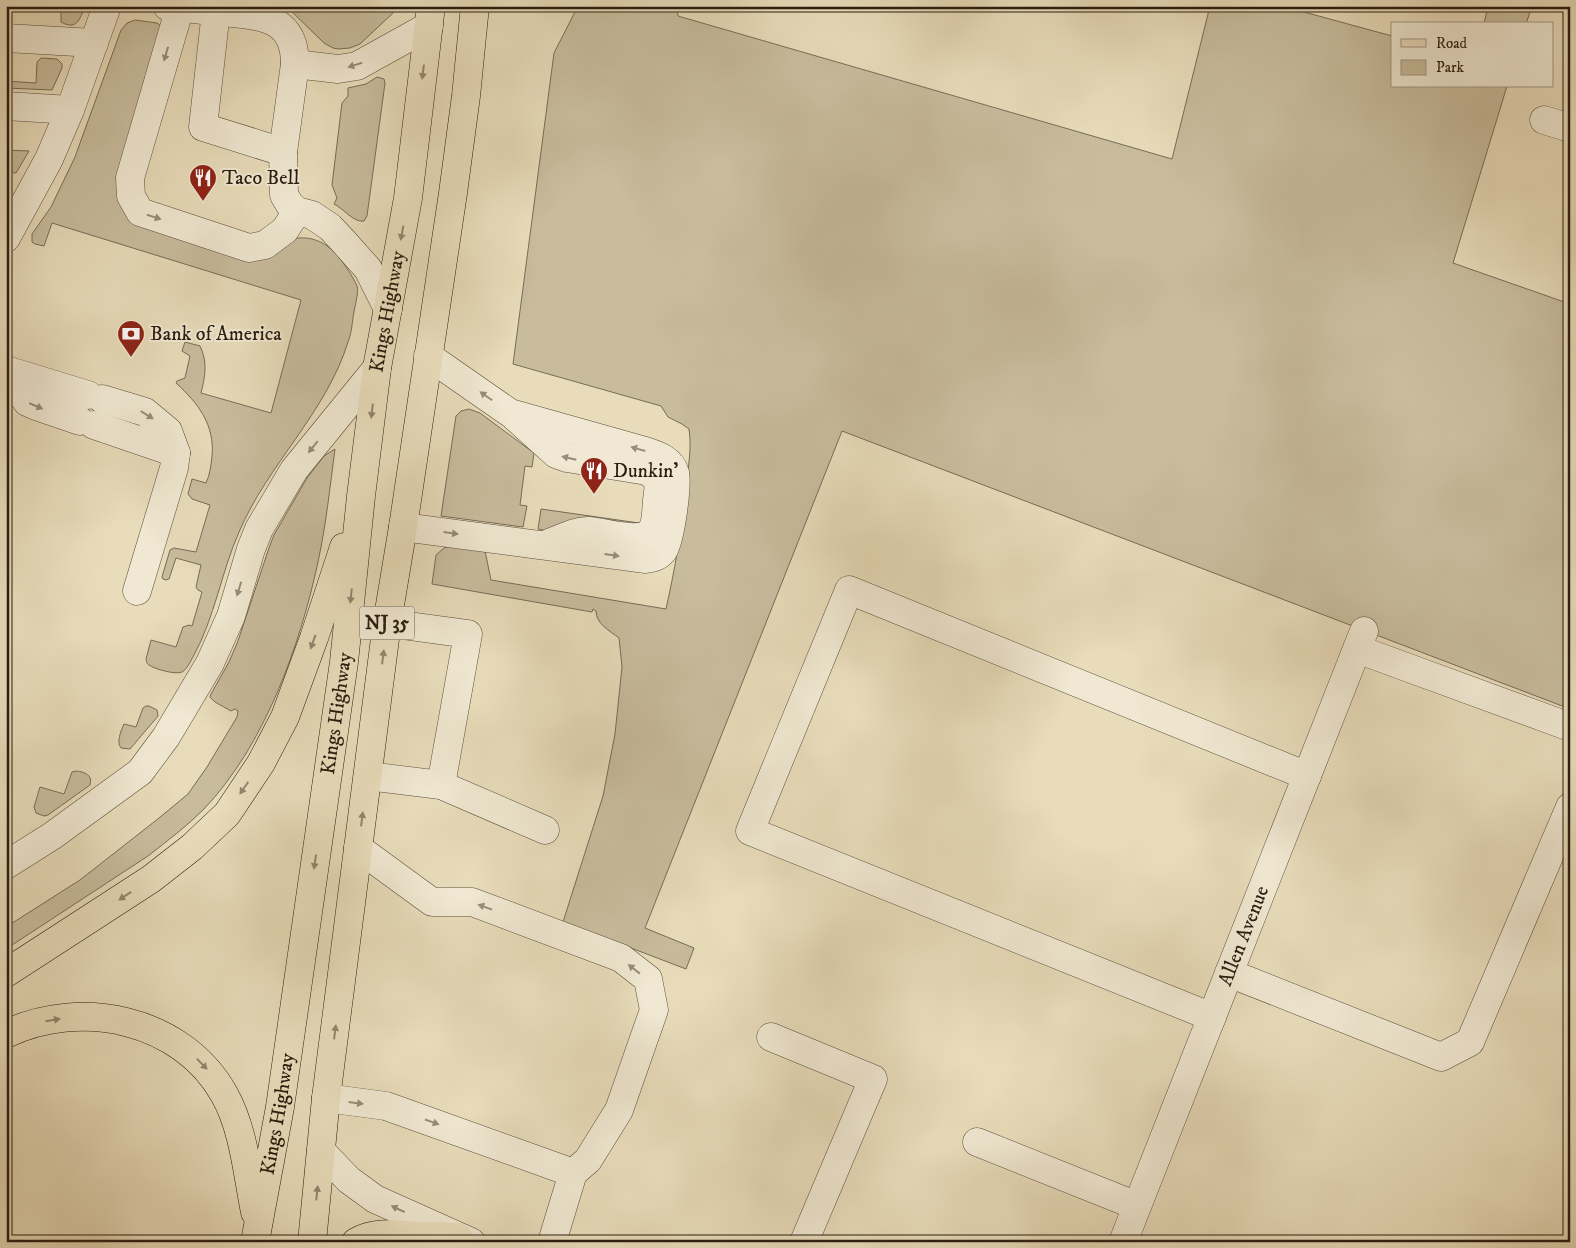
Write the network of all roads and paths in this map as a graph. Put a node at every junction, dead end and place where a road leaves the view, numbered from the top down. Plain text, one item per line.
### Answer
1 (106, 6) edge
2 (475, 6) edge
3 (173, 7) edge
4 (216, 12) junction
5 (430, 16) edge
6 (6, 38) edge
7 (94, 43) junction
8 (295, 64) junction
9 (6, 106) edge
10 (70, 110) junction
11 (1544, 120) dead end
12 (1570, 128) edge
13 (283, 152) junction
14 (17, 194) edge
15 (297, 211) junction
16 (6, 238) edge
17 (388, 309) junction
18 (428, 356) junction
19 (377, 368) junction
20 (7, 370) edge
21 (176, 453) junction
22 (361, 496) junction
23 (403, 526) junction
24 (136, 591) dead end
25 (387, 622) junction
26 (1570, 727) edge
27 (368, 776) junction
28 (1307, 776) junction
29 (441, 785) junction
30 (1570, 806) edge
31 (545, 830) dead end
32 (358, 848) junction
33 (6, 865) edge
34 (1229, 973) junction
35 (6, 974) edge
36 (1212, 1017) junction
37 (6, 1034) edge
38 (771, 1037) dead end
39 (326, 1098) junction
40 (977, 1142) dead end
41 (321, 1151) junction
42 (573, 1173) junction
43 (1137, 1206) junction
44 (256, 1234) edge
45 (466, 1240) edge
46 (312, 1242) edge
47 (356, 1242) edge
48 (552, 1242) edge
49 (804, 1242) edge
50 (1123, 1242) edge

1 - 7 street
2 - 18 main road, Kings Highway / NJ 35
3 - 4 street
3 -> 15 street
4 - 8 street
4 - 13 street
5 -> 8 street
5 -> 17 main road, Kings Highway / NJ 35
6 - 7 street
7 - 10 street
8 - 13 street
9 - 10 street
10 - 14 street
11 - 12 street
13 - 15 street
14 - 16 street
15 - 17 street
17 - 19 main road, Kings Highway / NJ 35
18 - 23 main road, Kings Highway / NJ 35
23 -> 18 street
19 -> 22 main road, Kings Highway / NJ 35
19 -> 33 street
20 -> 21 street
20 -> 21 street
21 - 24 street
22 -> 35 main road
22 -> 44 main road, Kings Highway / NJ 35
23 - 25 main road, Kings Highway / NJ 35
27 -> 25 main road, Kings Highway / NJ 35
25 - 29 street
26 - 28 street, Allen Avenue
27 - 29 street
32 -> 27 main road, Kings Highway / NJ 35
28 - 34 street, Allen Avenue
28 - 36 street
29 - 31 street
30 - 34 street
39 -> 32 main road, Kings Highway / NJ 35
42 -> 32 street
34 - 36 street, Allen Avenue
36 - 43 street, Allen Avenue
37 -> 44 main road
38 - 49 street
39 - 41 main road, Kings Highway / NJ 35
39 -> 42 street
40 - 43 street
45 -> 41 street
46 -> 41 main road, Kings Highway / NJ 35
42 - 48 street
43 - 50 street, Allen Avenue
45 - 47 main road

